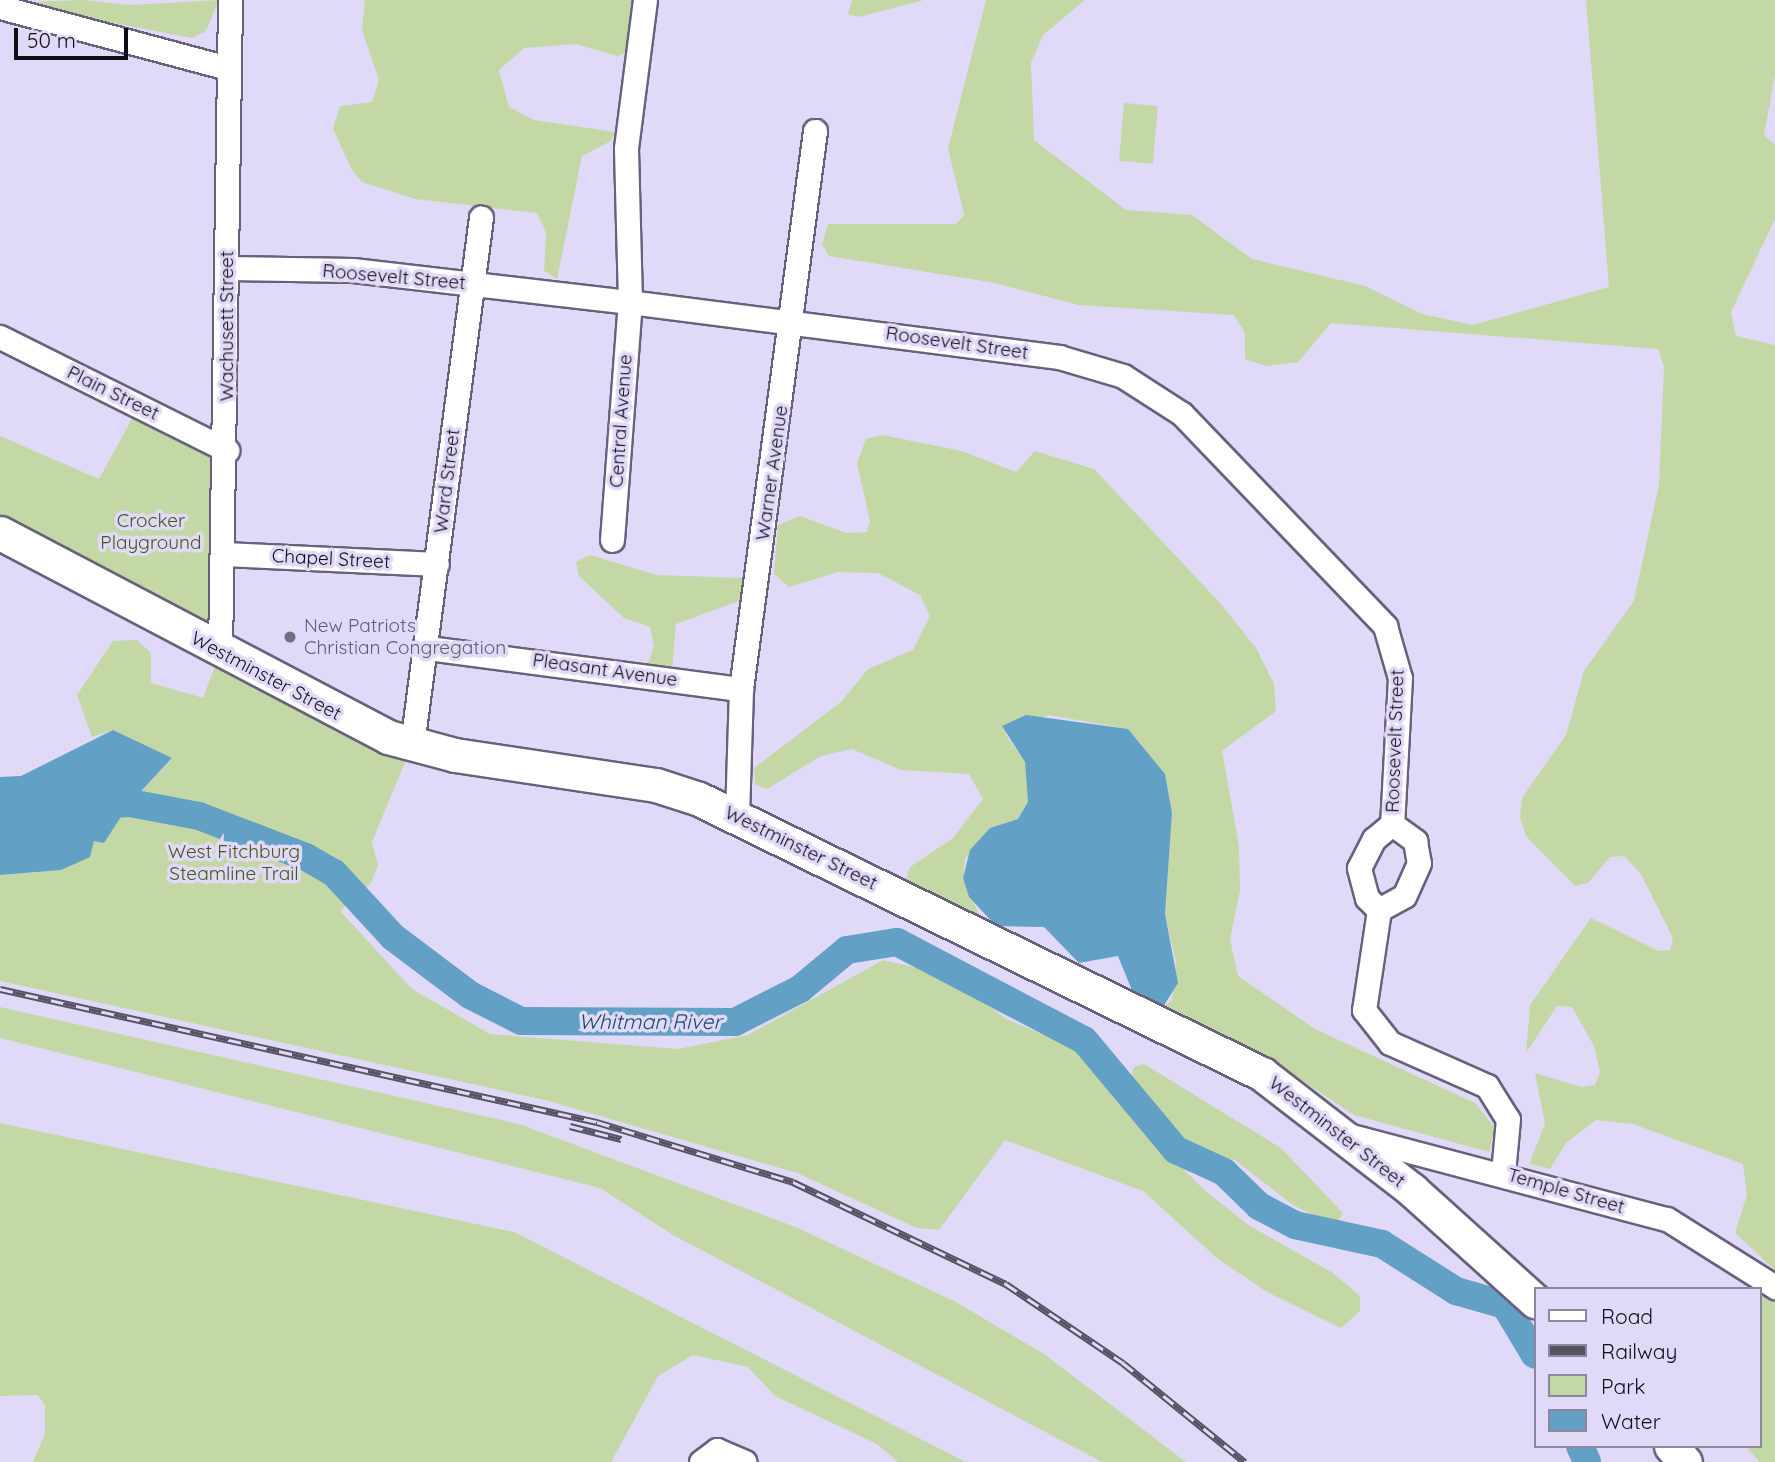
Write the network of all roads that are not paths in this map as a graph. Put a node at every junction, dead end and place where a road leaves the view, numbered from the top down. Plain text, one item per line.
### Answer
1 (230, 0) edge
2 (645, 0) edge
3 (4, 11) edge
4 (229, 68) junction
5 (815, 131) dead end
6 (481, 217) dead end
7 (228, 268) junction
8 (474, 284) junction
9 (630, 302) junction
10 (793, 322) junction
11 (0, 337) edge
12 (226, 450) junction
13 (0, 533) edge
14 (612, 540) dead end
15 (225, 554) junction
16 (437, 565) junction
17 (428, 648) junction
18 (220, 653) junction
19 (741, 688) junction
20 (412, 745) junction
21 (737, 816) junction
22 (1392, 824) junction
23 (1379, 910) junction
24 (1341, 1133) junction
25 (1503, 1173) junction
26 (1775, 1287) edge
27 (1534, 1300) edge
28 (1673, 1448) edge
29 (701, 1462) edge
30 (745, 1462) edge
31 (1685, 1462) edge

1 - 4 street, Wachusett Street
2 - 9 street, Central Avenue
3 - 4 street
4 - 7 street, Wachusett Street
5 - 10 street, Warner Avenue
6 - 8 street, Ward Street
7 - 8 street, Roosevelt Street
7 - 12 street, Wachusett Street
8 - 9 street, Roosevelt Street
8 - 16 street, Ward Street
9 - 10 street, Roosevelt Street
9 - 14 street, Central Avenue
10 - 19 street, Warner Avenue
10 - 22 street, Roosevelt Street
11 - 12 street, Plain Street
12 - 15 street, Wachusett Street
13 - 18 highway, Westminster Street
15 - 16 street, Chapel Street
15 - 18 street, Wachusett Street
16 - 17 street, Ward Street
17 - 19 street, Pleasant Avenue
17 - 20 street, Ward Street
18 - 20 highway, Westminster Street
19 - 21 street, Warner Avenue
20 - 21 highway, Westminster Street
21 - 24 highway, Westminster Street
22 - 23 street, Roosevelt Street
22 - 23 street, Roosevelt Street
23 - 25 street
24 - 25 street, Temple Street
24 - 27 highway, Westminster Street
25 - 26 street, Temple Street
28 - 31 highway
29 - 30 street

